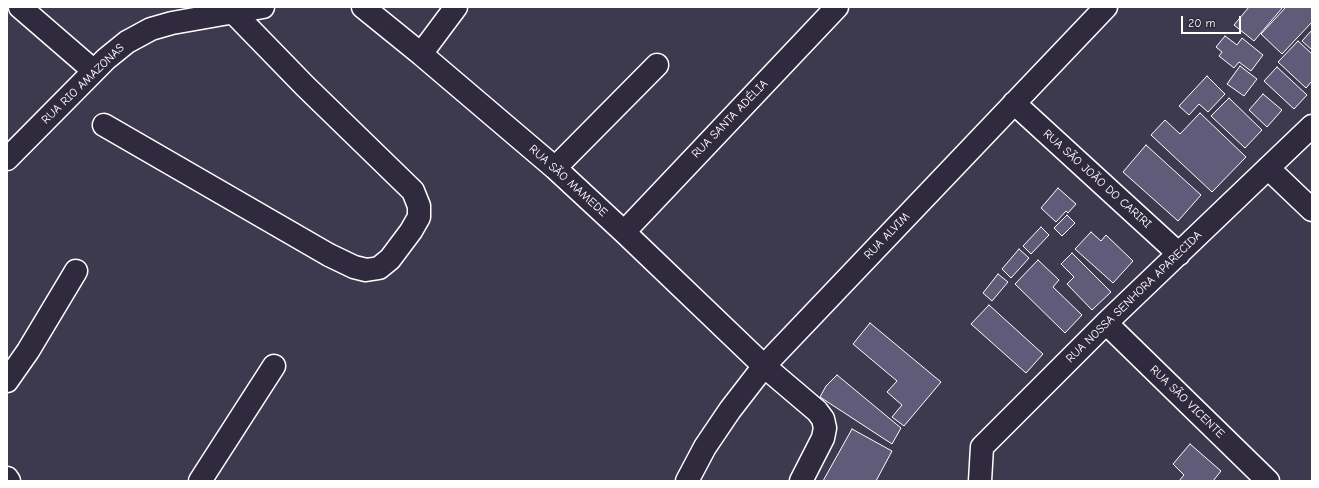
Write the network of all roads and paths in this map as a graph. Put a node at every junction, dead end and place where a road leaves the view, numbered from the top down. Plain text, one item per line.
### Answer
1 (20, 7) edge
2 (263, 7) edge
3 (363, 7) edge
4 (456, 7) edge
5 (837, 7) edge
6 (1106, 7) edge
7 (216, 12) edge
8 (421, 54) junction
9 (657, 65) dead end
10 (94, 71) junction
11 (1014, 103) junction
12 (104, 125) dead end
13 (1312, 126) edge
14 (7, 159) edge
15 (555, 168) junction
16 (1268, 168) junction
17 (1312, 210) edge
18 (624, 232) junction
19 (1179, 254) junction
20 (76, 271) dead end
21 (1106, 323) junction
22 (274, 366) dead end
23 (764, 366) junction
24 (7, 381) edge
25 (7, 478) edge
26 (9, 481) edge
27 (200, 481) edge
28 (687, 481) edge
29 (801, 481) edge
30 (980, 481) edge
31 (1268, 481) edge

1 - 10 street
2 - 7 street, RUA RIO AMAZONAS
3 - 8 street, RUA SÃO MAMEDE
4 - 8 street
5 - 18 street, RUA SANTA ADÉLIA
6 - 11 street, RUA ALVIM
7 - 10 street, RUA RIO AMAZONAS
7 - 12 street
8 - 15 street, RUA SÃO MAMEDE
9 - 15 street
10 - 14 street, RUA RIO AMAZONAS
11 - 19 street, RUA SÃO JOÃO DO CARIRI
11 - 23 street, RUA ALVIM
13 - 16 street, RUA NOSSA SENHORA APARECIDA
15 - 18 street, RUA SÃO MAMEDE
16 - 17 street
16 - 19 street, RUA NOSSA SENHORA APARECIDA
18 - 23 street, RUA SÃO MAMEDE
19 - 21 street, RUA NOSSA SENHORA APARECIDA
20 - 24 street
21 - 30 street, RUA NOSSA SENHORA APARECIDA
21 - 31 street, RUA SÃO VICENTE
22 - 27 street
23 - 28 street, RUA ALVIM
23 - 29 street, RUA SÃO MAMEDE
25 - 26 street

